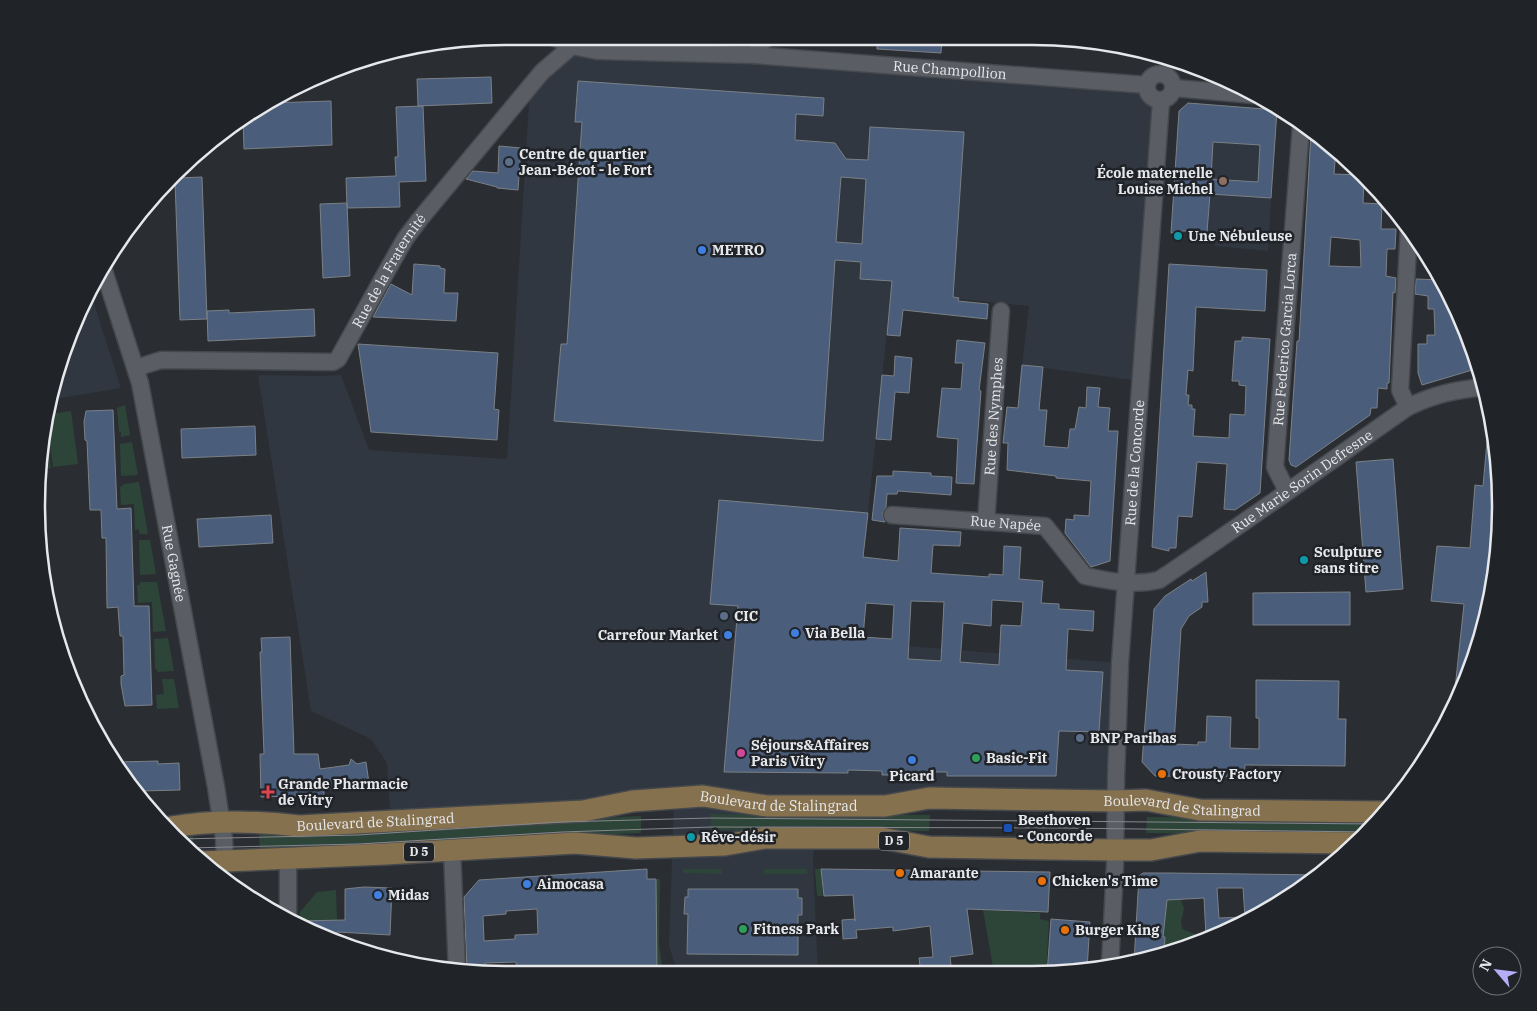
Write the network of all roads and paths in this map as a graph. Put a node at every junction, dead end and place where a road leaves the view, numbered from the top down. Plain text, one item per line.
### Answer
1 (573, 45) edge
2 (586, 45) edge
3 (761, 45) edge
4 (753, 55) junction
5 (1161, 67) edge
6 (1147, 85) junction
7 (1174, 88) junction
8 (1238, 94) edge
9 (1161, 100) junction
10 (1301, 132) edge
11 (1408, 242) edge
12 (106, 277) edge
13 (1001, 311) dead end
14 (136, 368) junction
15 (1476, 388) edge
16 (1408, 407) junction
17 (1287, 491) junction
18 (892, 514) dead end
19 (986, 522) junction
20 (1125, 582) junction
21 (1116, 801) junction
22 (1375, 812) edge
23 (221, 823) junction
24 (176, 826) edge
25 (1345, 843) edge
26 (452, 850) junction
27 (1116, 850) junction
28 (288, 859) junction
29 (214, 862) edge
30 (225, 862) junction
31 (288, 911) edge
32 (1110, 959) edge
33 (457, 963) edge

1 - 14 street, Rue de la Fraternité
2 - 4 street, Rue Champollion
3 - 4 street
4 - 6 street, Rue Champollion
5 - 6 street
5 - 7 street
6 - 9 street
7 - 8 street
7 - 9 street
9 - 20 street, Rue de la Concorde
10 - 17 street, Rue Federico Garcia Lorca
11 - 16 street
12 - 14 street, Rue Gagnée
13 - 19 street, Rue des Nymphes
14 - 23 street, Rue Gagnée
15 - 16 street, Rue Marie Sorin Defresne
16 - 17 street, Rue Marie Sorin Defresne
17 - 20 street, Rue Marie Sorin Defresne
18 - 19 street, Rue Napée
19 - 20 street, Rue Napée
20 - 21 street, Rue de la Concorde
21 - 22 main road, Boulevard de Stalingrad
21 - 23 main road, Boulevard de Stalingrad
21 - 27 street, Rue de la Concorde
23 - 24 main road, Boulevard de Stalingrad
23 - 30 street, Rue Gagnée
25 - 27 main road, D 5
26 - 27 main road, D 5
26 - 28 main road, D 5
26 - 33 street
27 - 32 street, Rue de la Concorde
28 - 30 main road, D 5
28 - 31 street
29 - 30 main road, D 5

